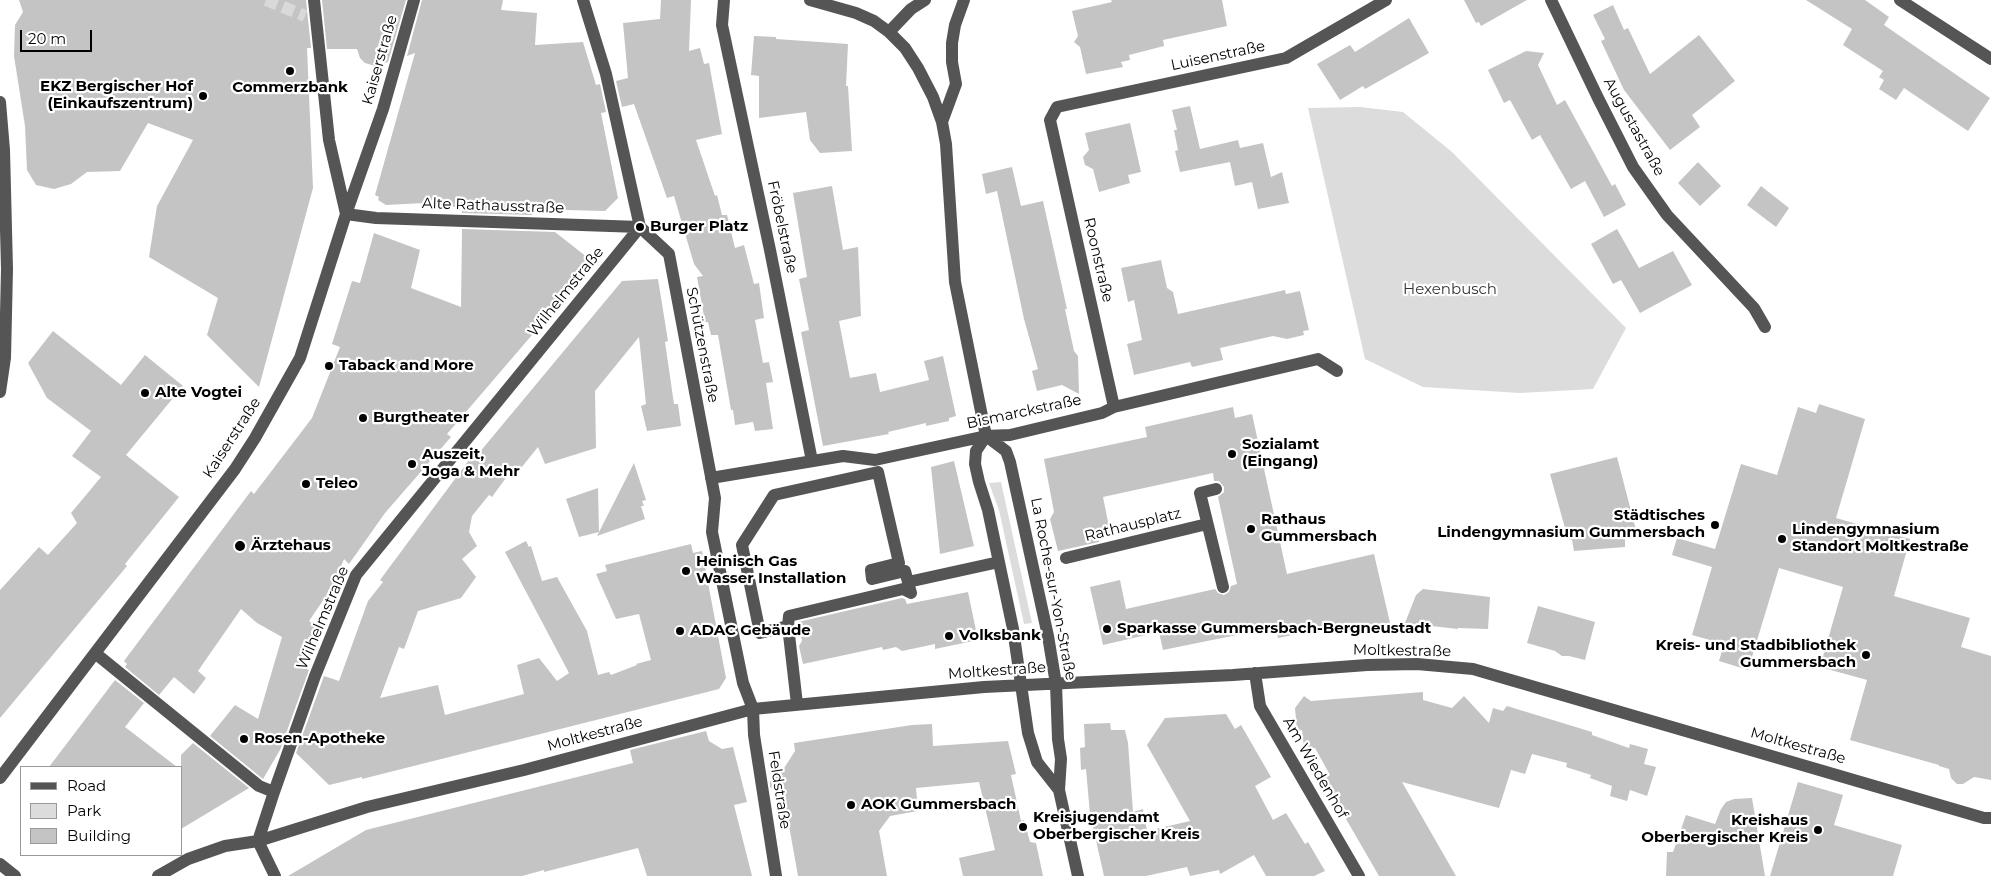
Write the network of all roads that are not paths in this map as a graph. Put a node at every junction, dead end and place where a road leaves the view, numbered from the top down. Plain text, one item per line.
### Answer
1 (314, 0) edge
2 (414, 0) edge
3 (583, 0) edge
4 (724, 0) edge
5 (810, 0) edge
6 (925, 0) edge
7 (964, 0) edge
8 (1386, 0) edge
9 (1552, 0) edge
10 (1900, 0) edge
11 (888, 32) junction
12 (1991, 59) edge
13 (0, 102) edge
14 (1050, 120) joint
15 (942, 122) junction
16 (346, 214) junction
17 (640, 227) junction
18 (4, 268) edge
19 (1765, 326) dead end
20 (1338, 371) dead end
21 (0, 392) edge
22 (1114, 407) junction
23 (986, 436) junction
24 (853, 458) junction
25 (812, 461) junction
26 (856, 477) junction
27 (711, 478) junction
28 (1216, 489) dead end
29 (1207, 524) junction
30 (1066, 558) dead end
31 (999, 562) junction
32 (908, 582) junction
33 (1223, 587) dead end
34 (788, 626) junction
35 (95, 653) junction
36 (1255, 673) junction
37 (1056, 684) junction
38 (1021, 686) junction
39 (797, 704) junction
40 (753, 709) junction
41 (0, 778) edge
42 (1059, 790) junction
43 (274, 792) junction
44 (1991, 818) edge
45 (258, 842) junction
46 (0, 864) edge
47 (15, 876) edge
48 (158, 876) edge
49 (276, 876) edge
50 (776, 876) edge
51 (1078, 876) edge
52 (1359, 876) edge

1 - 16 street
2 - 16 street, Kaiserstraße
3 - 17 street
4 - 25 street, Fröbelstraße
5 - 11 street
6 - 11 street
7 - 15 street
8 - 14 street, Luisenstraße
9 - 19 street, Augustastraße
10 - 12 street
11 - 15 street
13 - 18 street
14 - 22 street, Roonstraße
15 - 23 street
16 - 17 street, Alte Rathausstraße
16 - 35 street, Kaiserstraße
17 - 27 street, Schützenstraße
17 - 43 street, Wilhelmstraße
18 - 21 street
20 - 22 street, Bismarckstraße
22 - 23 street, Bismarckstraße
23 - 24 street, Bismarckstraße
23 - 31 street
23 - 37 street, La Roche-sur-Yon-Straße
24 - 25 street, Bismarckstraße
24 - 26 street
25 - 27 street, Bismarckstraße
26 - 32 street
26 - 34 street
27 - 40 street, Schützenstraße
28 - 29 street
29 - 30 street, Rathausplatz
29 - 33 street
31 - 32 street
31 - 38 street
32 - 34 street
34 - 39 street
35 - 41 street, Kaiserstraße
35 - 43 street
36 - 37 street, Moltkestraße
36 - 44 street, Moltkestraße
36 - 52 street, Am Wiedenhof
37 - 38 street, Moltkestraße
37 - 42 street, La Roche-sur-Yon-Straße
38 - 39 street, Moltkestraße
38 - 42 street
39 - 40 street, Moltkestraße
40 - 45 street, Moltkestraße
40 - 50 street, Feldstraße
42 - 51 street, La Roche-sur-Yon-Straße
43 - 45 street, Wilhelmstraße
45 - 48 street, Moltkestraße
45 - 49 street
46 - 47 street

